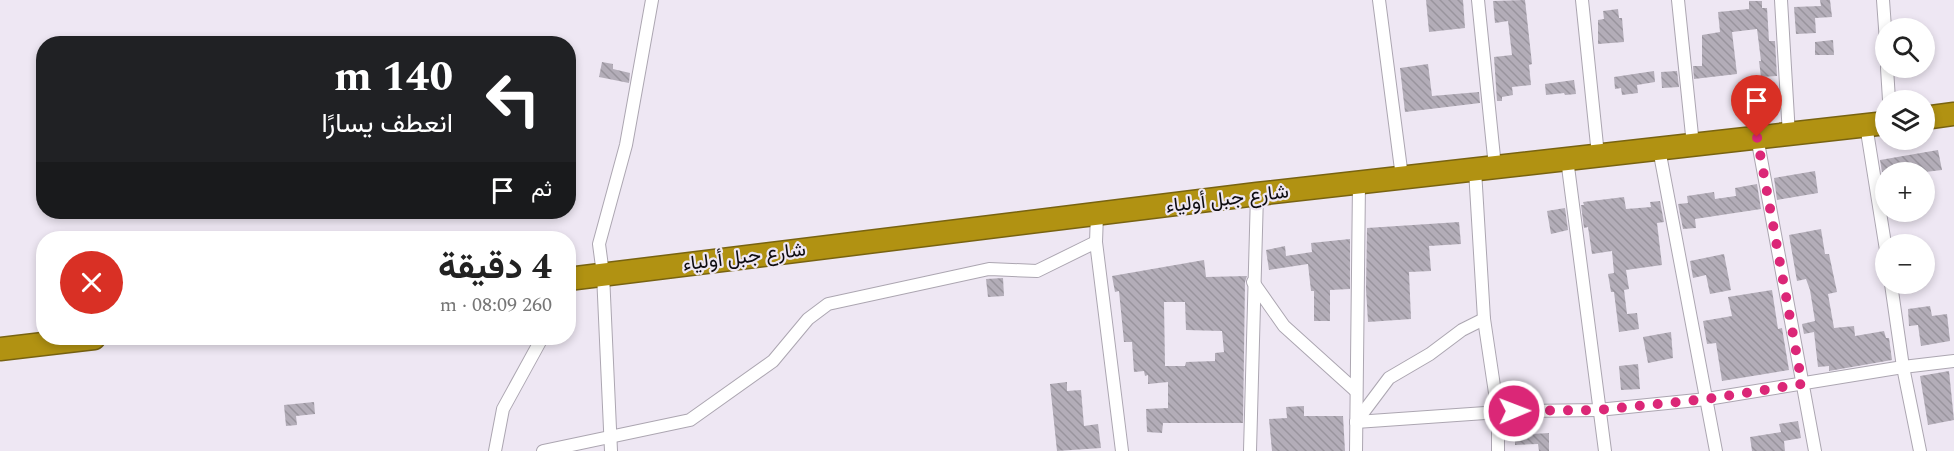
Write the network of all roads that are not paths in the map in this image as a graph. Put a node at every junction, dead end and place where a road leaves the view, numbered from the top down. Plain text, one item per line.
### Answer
1 (652, 0) edge
2 (1379, 0) edge
3 (1478, 0) edge
4 (1582, 0) edge
5 (1678, 0) edge
6 (1780, 0) edge
7 (1883, 0) edge
8 (1884, 18) edge
9 (1954, 114) edge
10 (1935, 117) edge
11 (1875, 124) edge
12 (1789, 135) junction
13 (1757, 137) junction
14 (1694, 145) junction
15 (1659, 149) junction
16 (1878, 150) edge
17 (1598, 155) junction
18 (1567, 159) junction
19 (1485, 168) junction
20 (1402, 177) junction
21 (1359, 183) junction
22 (1257, 194) junction
23 (1097, 214) junction
24 (1885, 234) edge
25 (1096, 242) junction
26 (603, 274) junction
27 (576, 281) edge
28 (1253, 282) junction
29 (1892, 294) edge
30 (1484, 319) junction
31 (36, 345) edge
32 (538, 345) edge
33 (0, 349) edge
34 (1954, 361) edge
35 (1903, 367) junction
36 (1802, 384) junction
37 (1356, 391) junction
38 (1707, 399) junction
39 (1598, 410) junction
40 (1498, 413) junction
41 (1356, 422) junction
42 (611, 438) junction
43 (495, 451) edge
44 (543, 451) edge
45 (611, 451) edge
46 (1122, 451) edge
47 (1250, 451) edge
48 (1356, 451) edge
49 (1498, 451) edge
50 (1605, 451) edge
51 (1716, 451) edge
52 (1815, 451) edge
53 (1920, 451) edge

1 - 26 street
2 - 20 street
3 - 19 street
4 - 17 street
5 - 14 street
6 - 12 street
7 - 8 street
9 - 10 highway
11 - 12 highway, شارع جبل أولياء
12 - 13 highway, شارع جبل أولياء
13 - 14 highway, شارع جبل أولياء
13 - 36 street
14 - 15 highway, شارع جبل أولياء
15 - 17 highway, شارع جبل أولياء
15 - 38 street
16 - 24 street
17 - 18 highway, شارع جبل أولياء
18 - 19 highway, شارع جبل أولياء
18 - 39 street
19 - 20 highway, شارع جبل أولياء
19 - 30 street
20 - 21 highway, شارع جبل أولياء
21 - 22 highway, شارع جبل أولياء
21 - 37 street
22 - 23 highway, شارع جبل أولياء
22 - 28 street
23 - 25 street
23 - 26 highway, شارع جبل أولياء
25 - 42 street
25 - 46 street
26 - 27 highway, شارع جبل أولياء
26 - 42 street
28 - 37 street
28 - 47 street
29 - 35 street
30 - 40 street
30 - 41 street
31 - 33 highway
32 - 43 street
34 - 35 street
35 - 36 street
35 - 53 street
36 - 38 street
36 - 52 street
37 - 41 street
38 - 39 street
38 - 51 street
39 - 40 street
39 - 50 street
40 - 41 street
40 - 49 street
41 - 48 street
42 - 44 street
42 - 45 street

